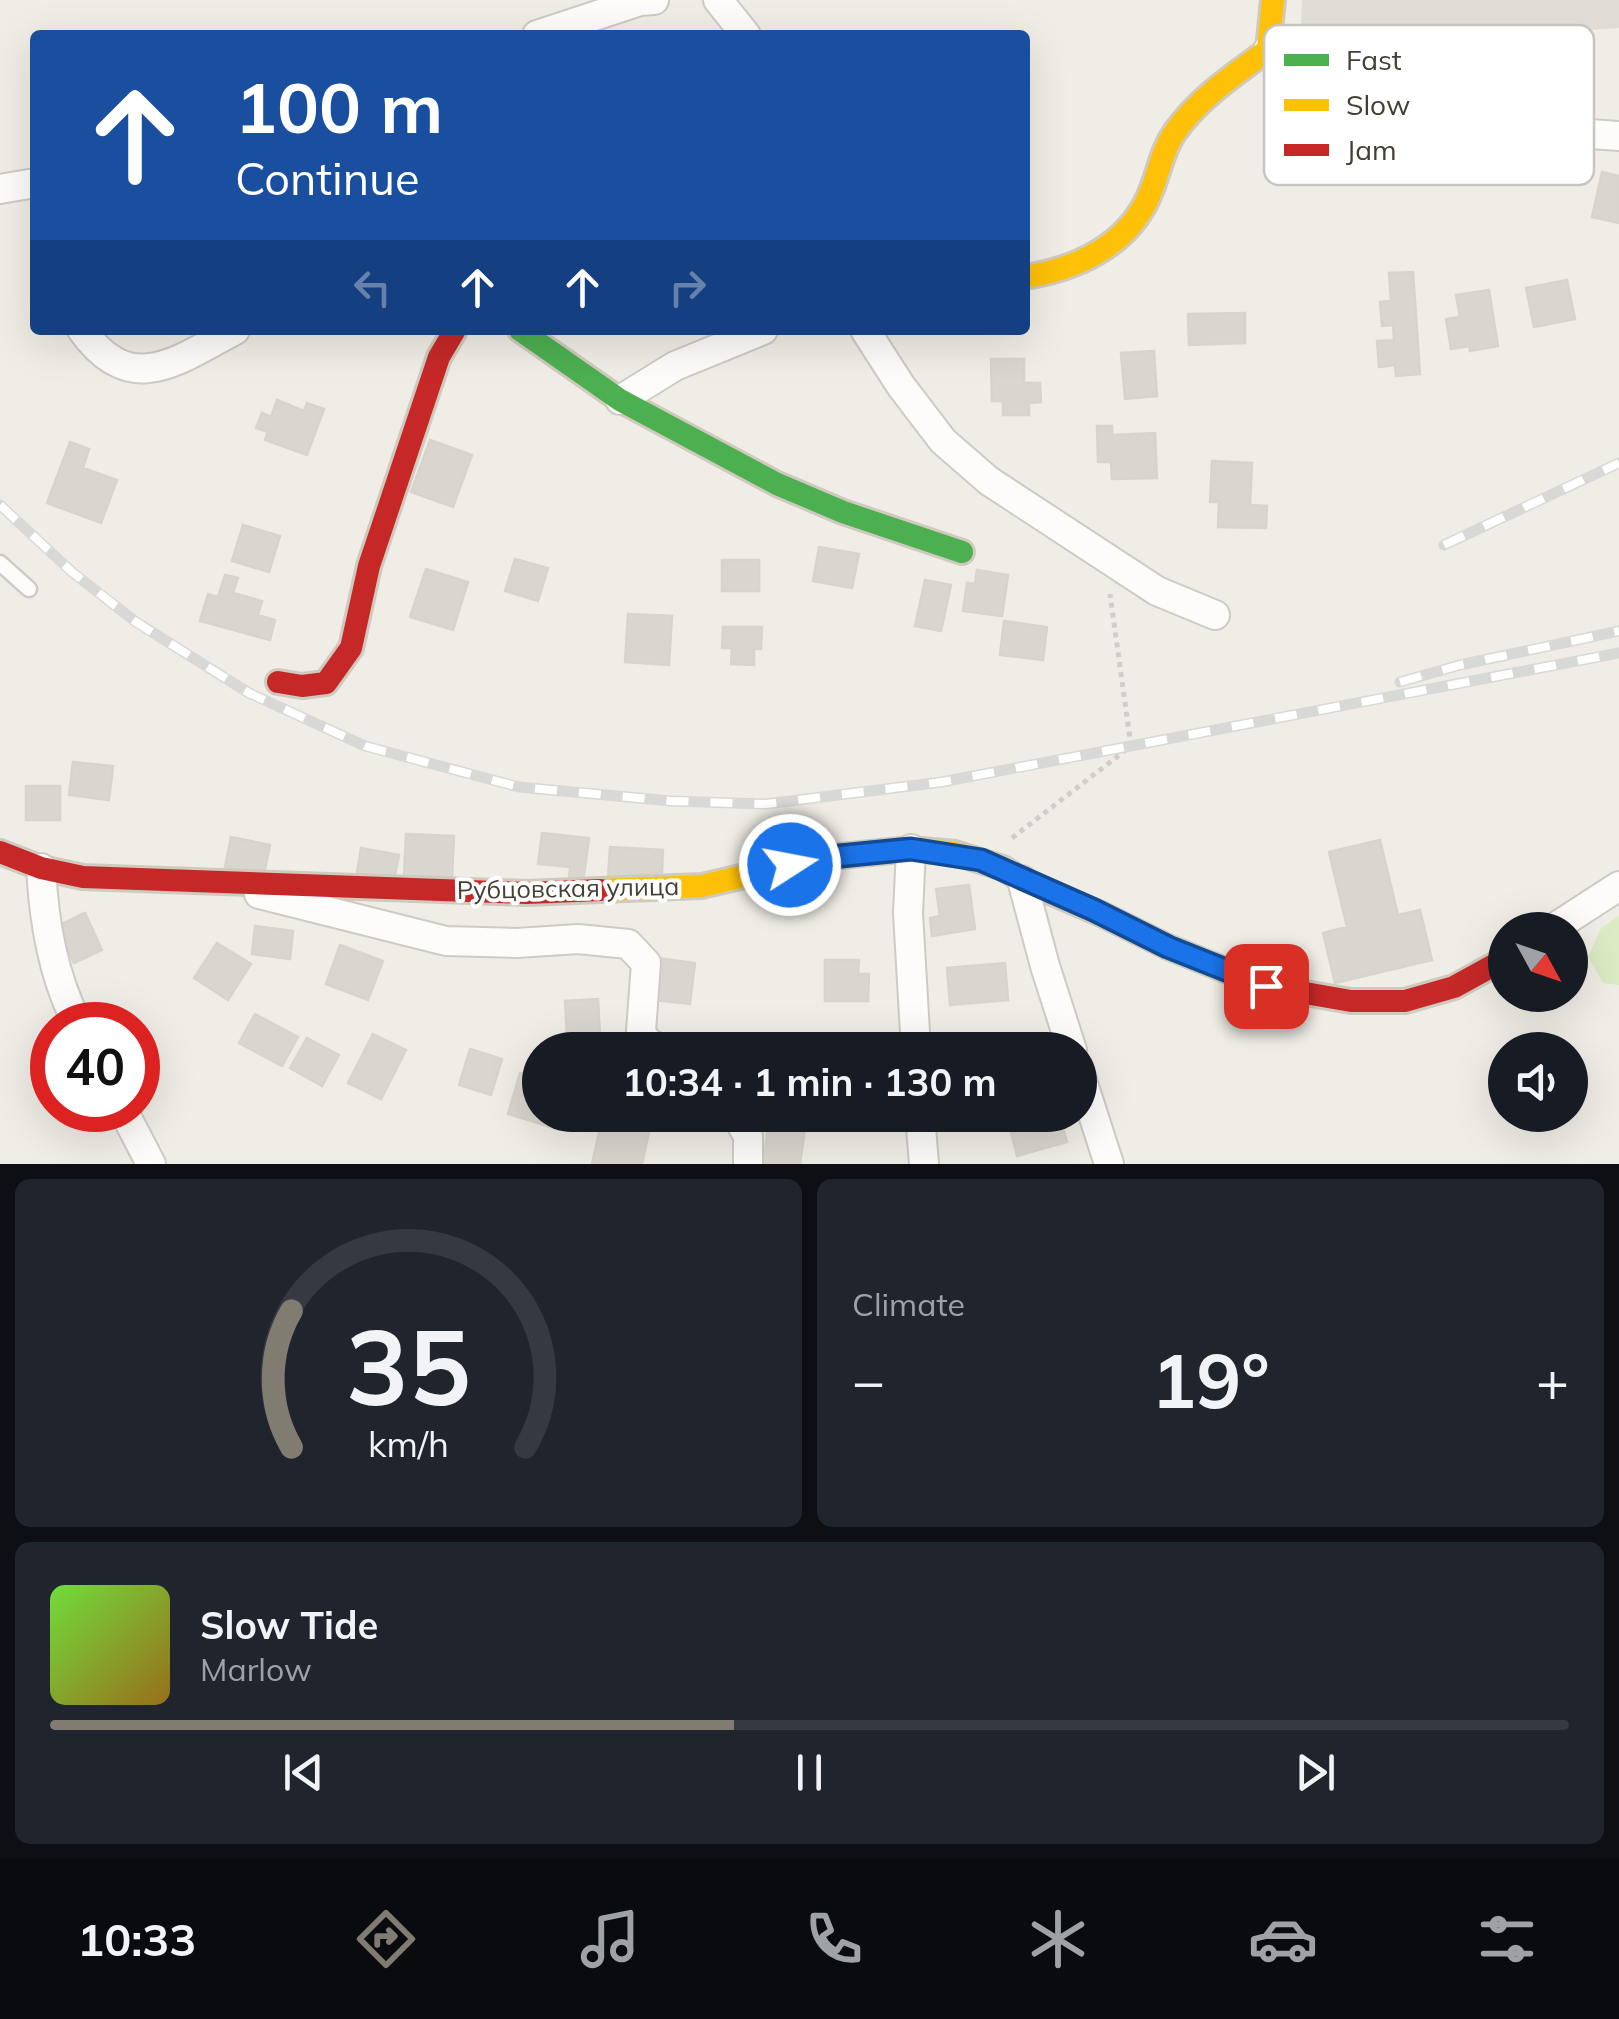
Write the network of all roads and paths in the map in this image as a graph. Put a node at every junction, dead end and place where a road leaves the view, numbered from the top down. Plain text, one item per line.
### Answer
1 (654, 0) edge
2 (718, 0) edge
3 (1273, 0) edge
4 (1270, 25) edge
5 (552, 30) edge
6 (742, 30) edge
7 (1264, 53) edge
8 (1594, 134) edge
9 (1619, 136) edge
10 (0, 190) edge
11 (30, 190) edge
12 (1030, 276) edge
13 (87, 335) edge
14 (226, 335) edge
15 (452, 335) edge
16 (527, 335) edge
17 (752, 335) edge
18 (868, 335) edge
19 (620, 400) junction
20 (962, 552) dead end
21 (1104, 556) junction
22 (0, 563) edge
23 (29, 589) dead end
24 (1215, 614) dead end
25 (278, 682) dead end
26 (911, 849) junction
27 (0, 852) edge
28 (41, 868) junction
29 (1013, 874) junction
30 (222, 884) junction
31 (1619, 886) edge
32 (1578, 912) edge
33 (1488, 968) edge
34 (69, 1002) edge
35 (642, 1032) edge
36 (915, 1032) edge
37 (1066, 1032) edge
38 (1097, 1127) edge
39 (134, 1132) edge
40 (746, 1132) edge
41 (921, 1132) edge
42 (151, 1164) edge
43 (748, 1164) edge
44 (924, 1164) edge
45 (1109, 1164) edge

1 - 5 street
2 - 6 street
3 - 4 street
7 - 12 street
8 - 9 street
10 - 11 street
13 - 14 street
15 - 25 street
16 - 19 street
17 - 19 street
18 - 21 street
19 - 20 street
21 - 24 street
21 - 29 path
22 - 23 lane
26 - 29 street, Рубцовская улица
26 - 30 street, Рубцовская улица
26 - 36 street
27 - 28 street, Рубцовская улица
28 - 30 street, Рубцовская улица
28 - 34 street
29 - 33 street, Рубцовская улица
29 - 37 street
30 - 35 street, Рубцовская улица
31 - 32 street
38 - 45 street
39 - 42 street
40 - 43 street
41 - 44 street

